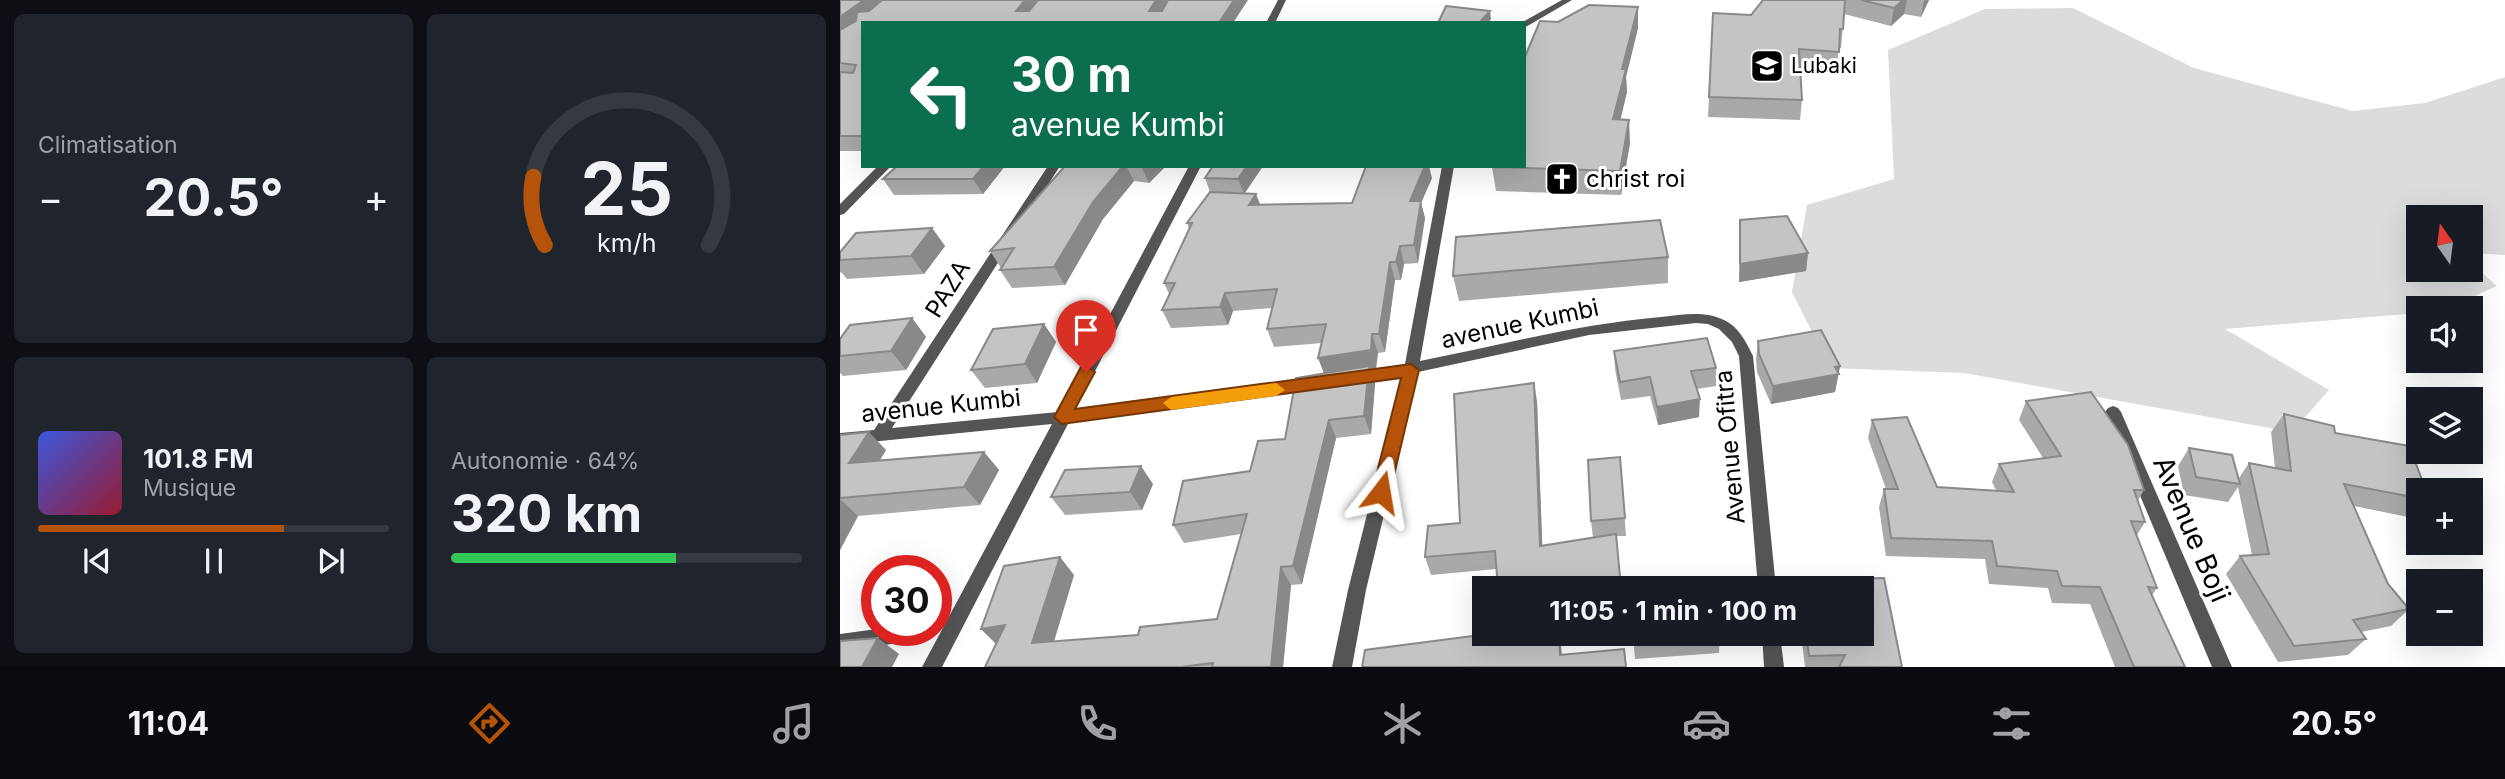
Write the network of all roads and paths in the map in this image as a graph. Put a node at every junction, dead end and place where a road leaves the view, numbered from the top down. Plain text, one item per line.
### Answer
1 (1282, 0) edge
2 (1568, 0) edge
3 (1271, 21) edge
4 (1526, 24) edge
5 (883, 168) edge
6 (1053, 168) edge
7 (1194, 168) edge
8 (1448, 168) edge
9 (840, 211) edge
10 (1710, 319) joint
11 (1411, 370) junction
12 (2113, 412) dead end
13 (1062, 417) junction
14 (879, 435) junction
15 (840, 439) edge
16 (1767, 576) edge
17 (952, 614) edge
18 (861, 640) edge
19 (840, 643) edge
20 (939, 646) edge
21 (1772, 646) edge
22 (932, 667) edge
23 (1342, 667) edge
24 (1774, 667) edge
25 (2222, 667) edge

1 - 3 street
2 - 4 street
5 - 9 street
6 - 14 street, PAZA
7 - 13 street
8 - 11 street
10 - 11 street, avenue Kumbi
10 - 16 street, Avenue Ofitra
11 - 13 street, avenue Kumbi
11 - 23 street
12 - 25 street, Avenue Boji
13 - 14 street, avenue Kumbi
13 - 17 street
14 - 15 street, avenue Kumbi
18 - 19 street
20 - 22 street
21 - 24 street

